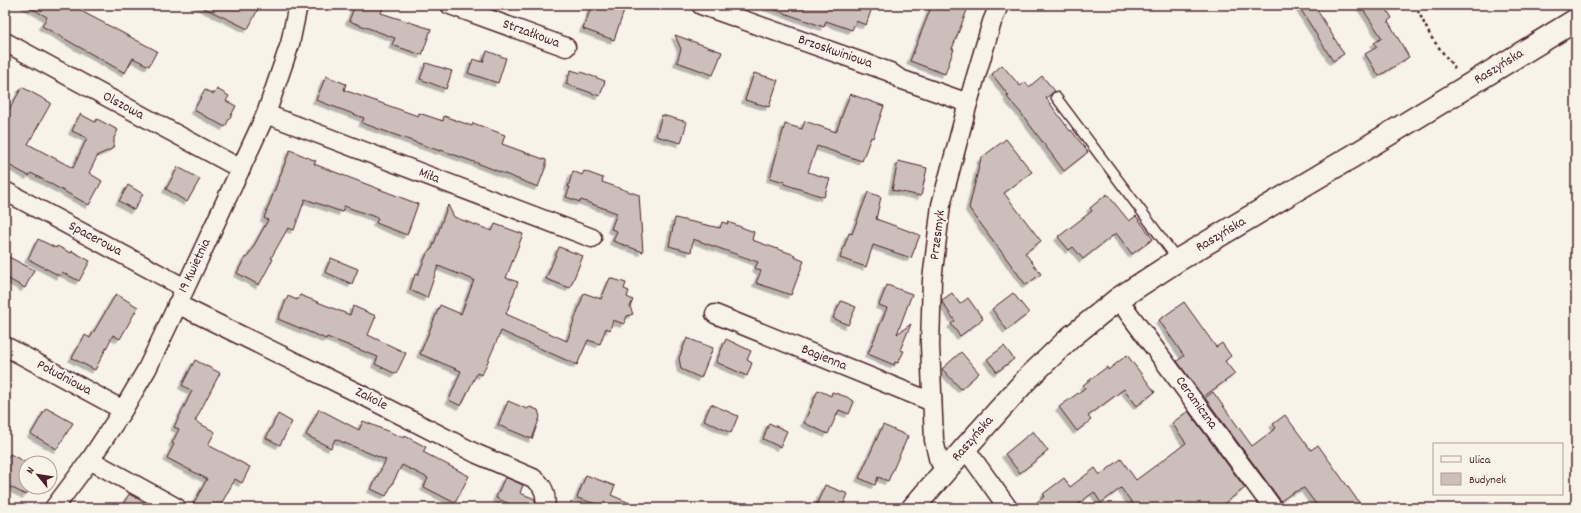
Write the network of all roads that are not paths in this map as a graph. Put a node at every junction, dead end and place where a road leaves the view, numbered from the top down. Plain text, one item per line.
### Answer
1 (298, 5) edge
2 (450, 5) edge
3 (701, 5) edge
4 (999, 5) edge
5 (1576, 20) edge
6 (5, 42) edge
7 (566, 46) dead end
8 (1056, 98) dead end
9 (968, 103) junction
10 (266, 114) junction
11 (241, 168) junction
12 (5, 191) edge
13 (592, 238) dead end
14 (1178, 260) junction
15 (185, 288) junction
16 (1118, 299) junction
17 (177, 304) junction
18 (715, 314) dead end
19 (5, 346) edge
20 (932, 402) junction
21 (123, 410) junction
22 (965, 448) junction
23 (90, 460) junction
24 (945, 471) junction
25 (54, 508) edge
26 (178, 508) edge
27 (545, 508) edge
28 (913, 508) edge
29 (1008, 508) edge
30 (1273, 508) edge

1 - 10 street, 19 Kwietnia
2 - 7 street, Strzałkowa
3 - 9 street, Brzoskwiniowa
4 - 9 street, Przesmyk
5 - 14 street, Raszyńska
6 - 11 street, Olszowa
8 - 14 lane
9 - 20 street, Przesmyk
10 - 11 street, 19 Kwietnia
10 - 13 street, Miła
11 - 15 street, 19 Kwietnia
12 - 15 street, Spacerowa
14 - 16 street, Raszyńska
15 - 17 street, 19 Kwietnia
16 - 22 street, Raszyńska
16 - 30 street, Ceramiczna
17 - 21 street, 19 Kwietnia
17 - 27 street, Zakole
18 - 20 street, Bagienna
19 - 21 street, Południowa
20 - 24 street, Przesmyk
21 - 23 street, 19 Kwietnia
22 - 24 street, Raszyńska
22 - 29 street
23 - 25 street, 19 Kwietnia
23 - 26 street
24 - 28 street, Raszyńska

